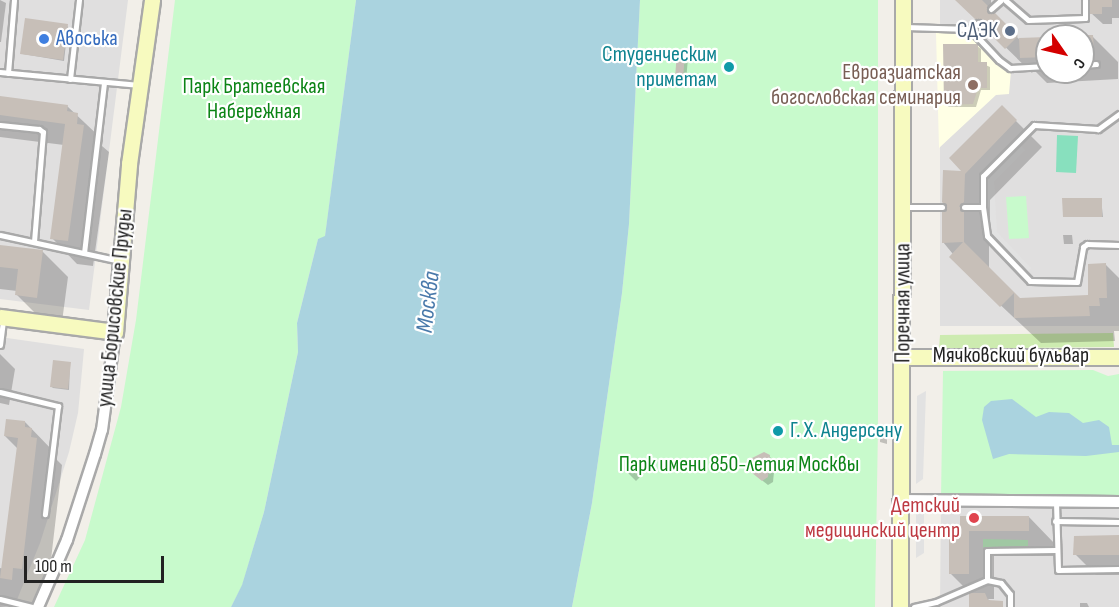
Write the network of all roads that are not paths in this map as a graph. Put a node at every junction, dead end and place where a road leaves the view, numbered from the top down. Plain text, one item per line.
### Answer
1 (14, 0) edge
2 (79, 0) edge
3 (152, 0) edge
4 (903, 0) edge
5 (1000, 0) edge
6 (1005, 0) edge
7 (1085, 0) edge
8 (992, 9) dead end
9 (978, 22) dead end
10 (903, 27) junction
11 (970, 29) junction
12 (1035, 67) edge
13 (0, 72) edge
14 (8, 73) junction
15 (70, 79) junction
16 (104, 82) junction
17 (140, 86) junction
18 (1119, 114) edge
19 (0, 125) edge
20 (903, 207) junction
21 (942, 207) dead end
22 (964, 207) dead end
23 (983, 207) junction
24 (0, 234) edge
25 (34, 241) junction
26 (1119, 245) edge
27 (84, 253) junction
28 (121, 261) junction
29 (2, 317) edge
30 (115, 332) junction
31 (0, 345) edge
32 (903, 357) junction
33 (1119, 357) edge
34 (0, 392) edge
35 (901, 500) junction
36 (1056, 502) junction
37 (1119, 502) edge
38 (45, 514) dead end
39 (1055, 520) junction
40 (1119, 522) edge
41 (1056, 550) junction
42 (1119, 569) edge
43 (987, 580) junction
44 (0, 599) edge
45 (32, 607) edge
46 (38, 607) edge
47 (900, 607) edge
48 (914, 607) edge
49 (1010, 607) edge

1 - 14 lane
2 - 15 lane
3 - 17 street, улица Борисовские Пруды
4 - 10 street, Поречная улица
5 - 8 lane
6 - 7 lane
9 - 11 lane
10 - 11 lane
10 - 20 street, Поречная улица
11 - 12 lane
13 - 14 lane
14 - 15 lane
15 - 16 lane
16 - 17 lane
16 - 27 lane
17 - 28 street, улица Борисовские Пруды
18 - 23 lane
19 - 25 lane
20 - 21 lane
20 - 32 street, Поречная улица
22 - 23 lane
23 - 26 lane
24 - 25 lane
25 - 27 lane
27 - 28 lane
28 - 30 street, улица Борисовские Пруды
29 - 30 street
29 - 31 lane
30 - 46 street, улица Борисовские Пруды
32 - 33 street, Мячковский бульвар
32 - 35 street, Поречная улица
34 - 38 lane
35 - 36 street
35 - 47 street, Поречная улица
36 - 37 street
36 - 39 lane
39 - 40 lane
39 - 41 lane
41 - 42 lane
41 - 43 lane
43 - 48 lane
43 - 49 lane
44 - 45 lane

